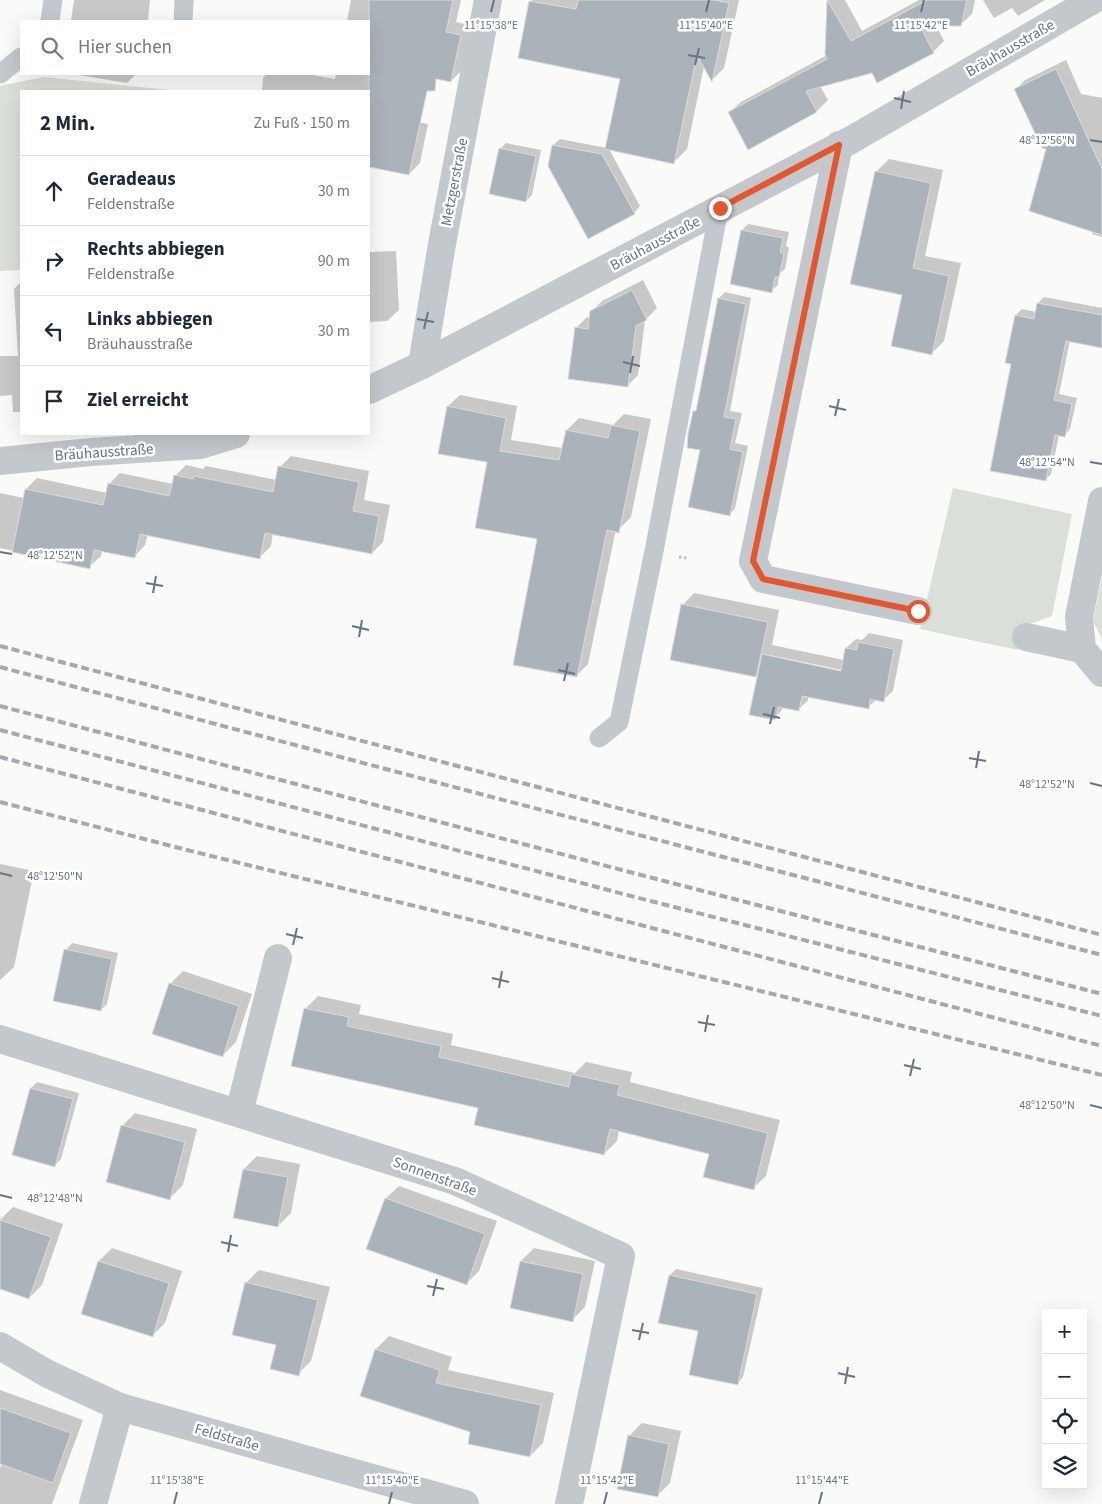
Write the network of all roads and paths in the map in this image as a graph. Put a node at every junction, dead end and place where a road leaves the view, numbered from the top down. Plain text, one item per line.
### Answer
1 (53, 0) edge
2 (184, 0) edge
3 (488, 0) edge
4 (1093, 0) edge
5 (50, 20) edge
6 (183, 20) edge
7 (20, 58) edge
8 (0, 74) edge
9 (839, 145) junction
10 (720, 208) junction
11 (422, 365) junction
12 (370, 390) edge
13 (233, 435) edge
14 (0, 461) edge
15 (1102, 501) edge
16 (918, 611) dead end
17 (1026, 637) dead end
18 (1082, 649) junction
19 (1102, 673) edge
20 (599, 738) dead end
21 (278, 958) dead end
22 (0, 1039) edge
23 (239, 1113) junction
24 (0, 1346) edge
25 (120, 1407) junction
26 (93, 1504) edge
27 (465, 1504) edge
28 (569, 1504) edge

1 - 5 lane
2 - 6 lane
3 - 11 street, Metzgerstraße
4 - 9 street, Bräuhausstraße
7 - 8 lane
9 - 10 street, Bräuhausstraße
9 - 16 street
10 - 11 street, Bräuhausstraße
10 - 20 lane
11 - 12 street, Bräuhausstraße
13 - 14 street, Bräuhausstraße
15 - 18 street
17 - 18 street
18 - 19 street
21 - 23 street
22 - 23 street, Sonnenstraße
23 - 28 street, Sonnenstraße
24 - 25 street, Feldstraße
25 - 26 street
25 - 27 street, Feldstraße

